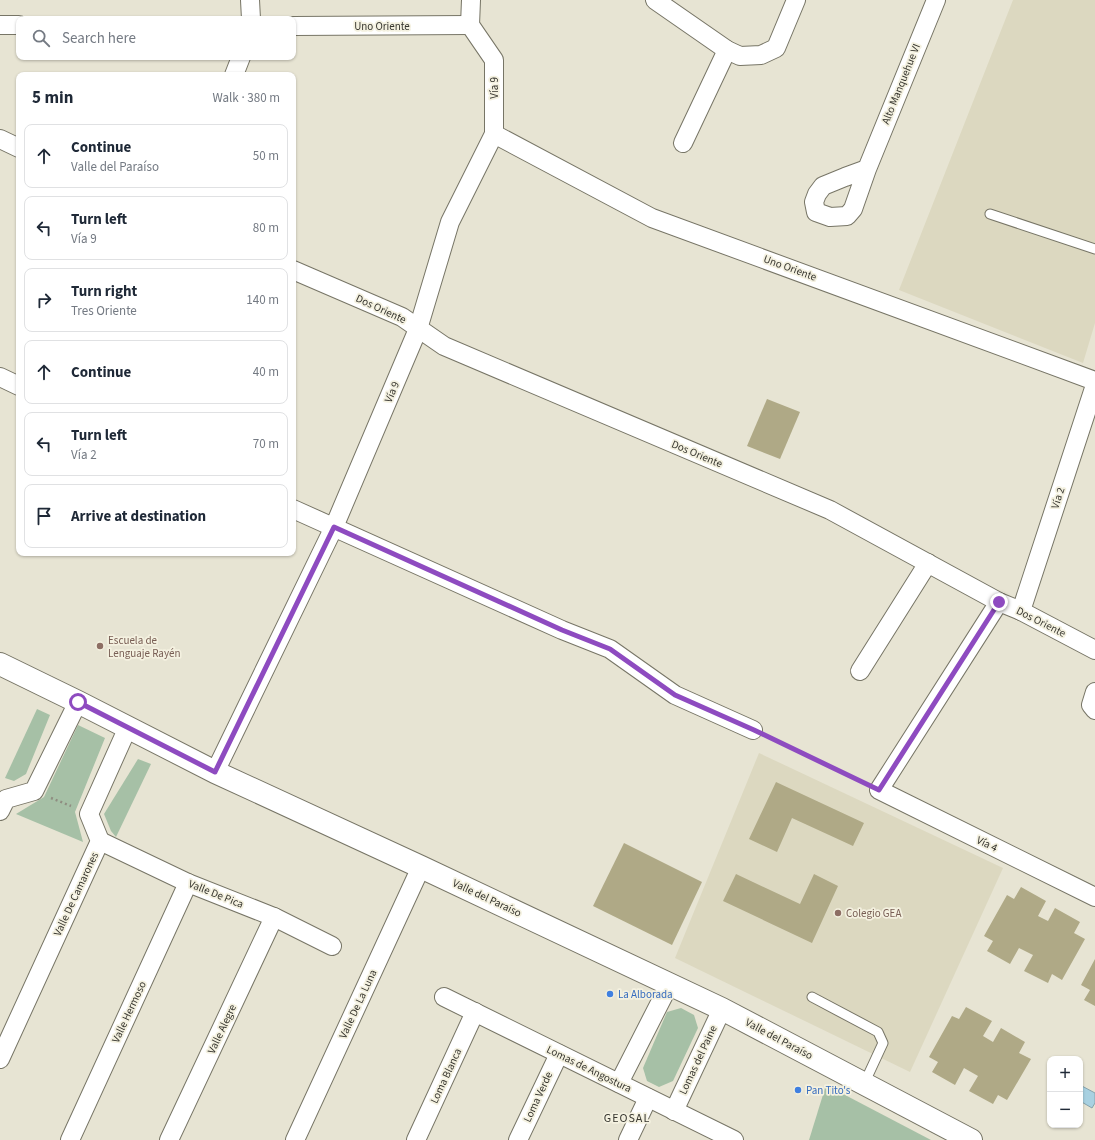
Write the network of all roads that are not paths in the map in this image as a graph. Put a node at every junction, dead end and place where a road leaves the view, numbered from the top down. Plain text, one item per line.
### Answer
1 (250, 0) edge
2 (471, 0) edge
3 (654, 0) edge
4 (796, 0) edge
5 (936, 0) edge
6 (251, 16) edge
7 (0, 25) edge
8 (16, 25) edge
9 (470, 25) junction
10 (296, 26) edge
11 (727, 50) junction
12 (240, 60) edge
13 (235, 72) edge
14 (494, 134) junction
15 (0, 139) edge
16 (683, 143) dead end
17 (16, 147) edge
18 (867, 169) dead end
19 (990, 214) dead end
20 (1095, 249) edge
21 (296, 271) edge
22 (418, 329) junction
23 (0, 377) edge
24 (1095, 381) edge
25 (16, 385) edge
26 (1095, 385) edge
27 (296, 510) edge
28 (334, 527) junction
29 (928, 563) junction
30 (999, 602) junction
31 (1021, 611) junction
32 (1095, 650) edge
33 (0, 664) edge
34 (860, 671) dead end
35 (1095, 692) edge
36 (78, 702) junction
37 (1095, 710) edge
38 (128, 727) junction
39 (754, 730) road end
40 (215, 772) junction
41 (2, 802) edge
42 (100, 841) junction
43 (421, 867) junction
44 (188, 883) junction
45 (1095, 897) edge
46 (274, 917) junction
47 (332, 946) dead end
48 (669, 984) junction
49 (444, 997) dead end
50 (812, 997) dead end
51 (722, 1009) junction
52 (475, 1012) junction
53 (559, 1054) junction
54 (0, 1059) edge
55 (619, 1083) junction
56 (864, 1084) junction
57 (648, 1098) junction
58 (674, 1111) junction
59 (70, 1140) edge
60 (169, 1140) edge
61 (295, 1140) edge
62 (416, 1140) edge
63 (518, 1140) edge
64 (628, 1140) edge
65 (733, 1140) edge
66 (971, 1140) edge

1 - 6 street
2 - 9 street
3 - 11 street
4 - 11 street
5 - 18 street, Alto Manquehue VI
7 - 8 street
9 - 10 street, Uno Oriente
9 - 14 street, Vía 9
11 - 16 street
12 - 13 street
14 - 22 street, Vía 9
14 - 24 street, Uno Oriente
15 - 17 street
19 - 20 lane
21 - 22 street, Dos Oriente
22 - 28 street, Vía 9
22 - 29 street, Dos Oriente
23 - 25 street
26 - 31 street, Vía 2
27 - 28 street
28 - 39 street
28 - 40 street, Vía 9
29 - 30 street, Dos Oriente
29 - 34 street
30 - 31 street, Dos Oriente
30 - 45 street, Vía 4
31 - 32 street, Dos Oriente
33 - 36 street, Valle del Paraíso
35 - 37 street
36 - 38 street, Valle del Paraíso
36 - 41 street
38 - 40 street, Valle del Paraíso
38 - 42 street, Valle De Camarones
40 - 43 street, Valle del Paraíso
42 - 44 street, Valle De Pica
42 - 54 street, Valle De Camarones
43 - 48 street, Valle del Paraíso
43 - 61 street, Valle De La Luna
44 - 46 street, Valle De Pica
44 - 59 street, Valle Hermoso
46 - 47 street, Valle De Pica
46 - 60 street, Valle Alegre
48 - 51 street, Valle del Paraíso
48 - 55 street
49 - 52 street, Lomas de Angostura
50 - 56 lane
51 - 56 street, Valle del Paraíso
51 - 58 street, Lomas del Paine
52 - 53 street, Lomas de Angostura
52 - 62 street, Loma Blanca
53 - 55 street, Lomas de Angostura
53 - 63 street, Loma Verde
55 - 57 street, Lomas de Angostura
56 - 66 street, Valle del Paraíso
57 - 58 street, Lomas de Angostura
57 - 64 street
58 - 65 street, Lomas de Angostura

